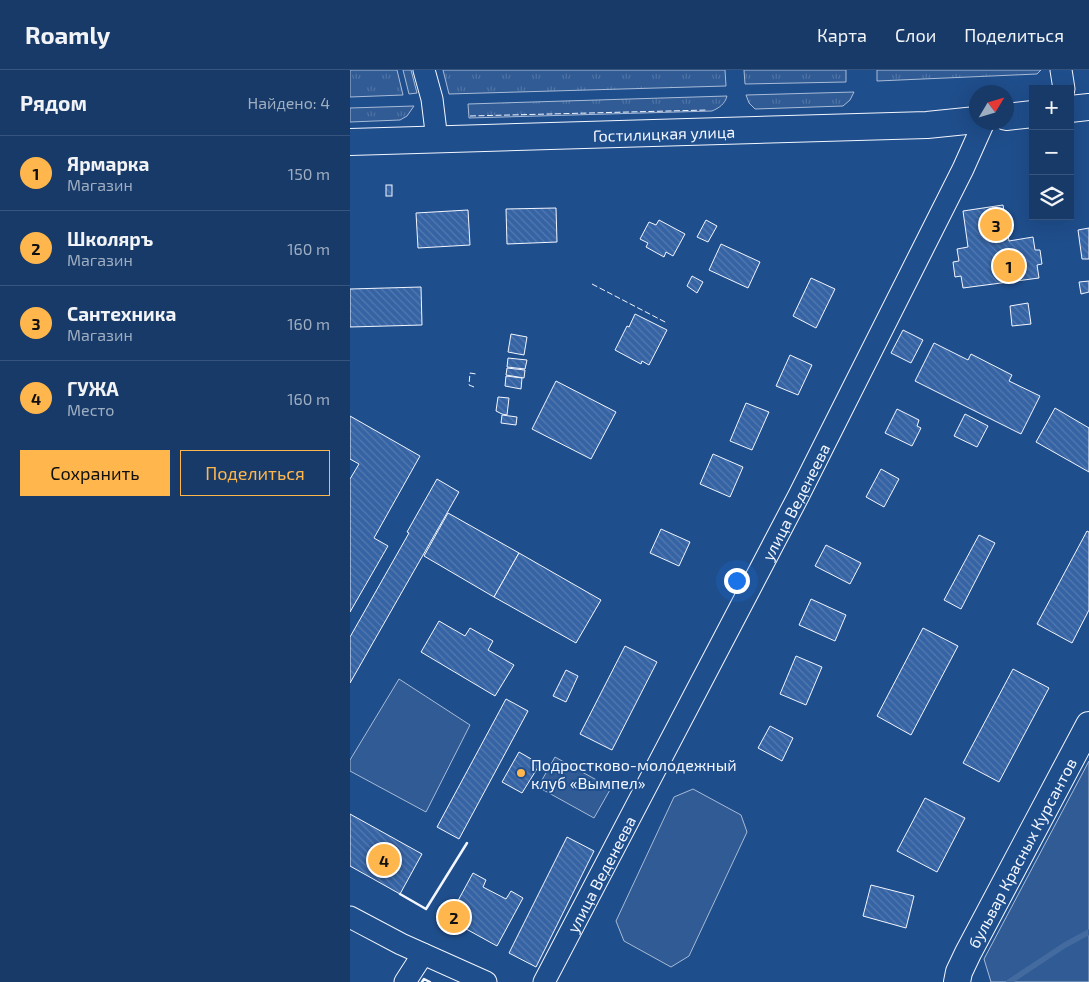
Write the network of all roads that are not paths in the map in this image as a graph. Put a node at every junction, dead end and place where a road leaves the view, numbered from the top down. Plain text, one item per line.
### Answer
1 (424, 70) edge
2 (1061, 70) edge
3 (1063, 85) edge
4 (1089, 107) edge
5 (1074, 109) edge
6 (1029, 114) edge
7 (1014, 116) edge
8 (969, 121) edge
9 (980, 130) edge
10 (437, 140) junction
11 (350, 142) edge
12 (1089, 725) edge
13 (350, 917) edge
14 (423, 954) junction
15 (405, 982) edge
16 (486, 982) edge
17 (544, 982) edge
18 (957, 982) edge

1 - 10 street
2 - 3 street
4 - 5 main road
6 - 7 main road
8 - 10 main road, Гостилицкая улица
9 - 17 street, улица Веденеева
10 - 11 main road, Гостилицкая улица
12 - 18 main road, бульвар Красных Курсантов
13 - 14 street
14 - 15 street
14 - 16 street

